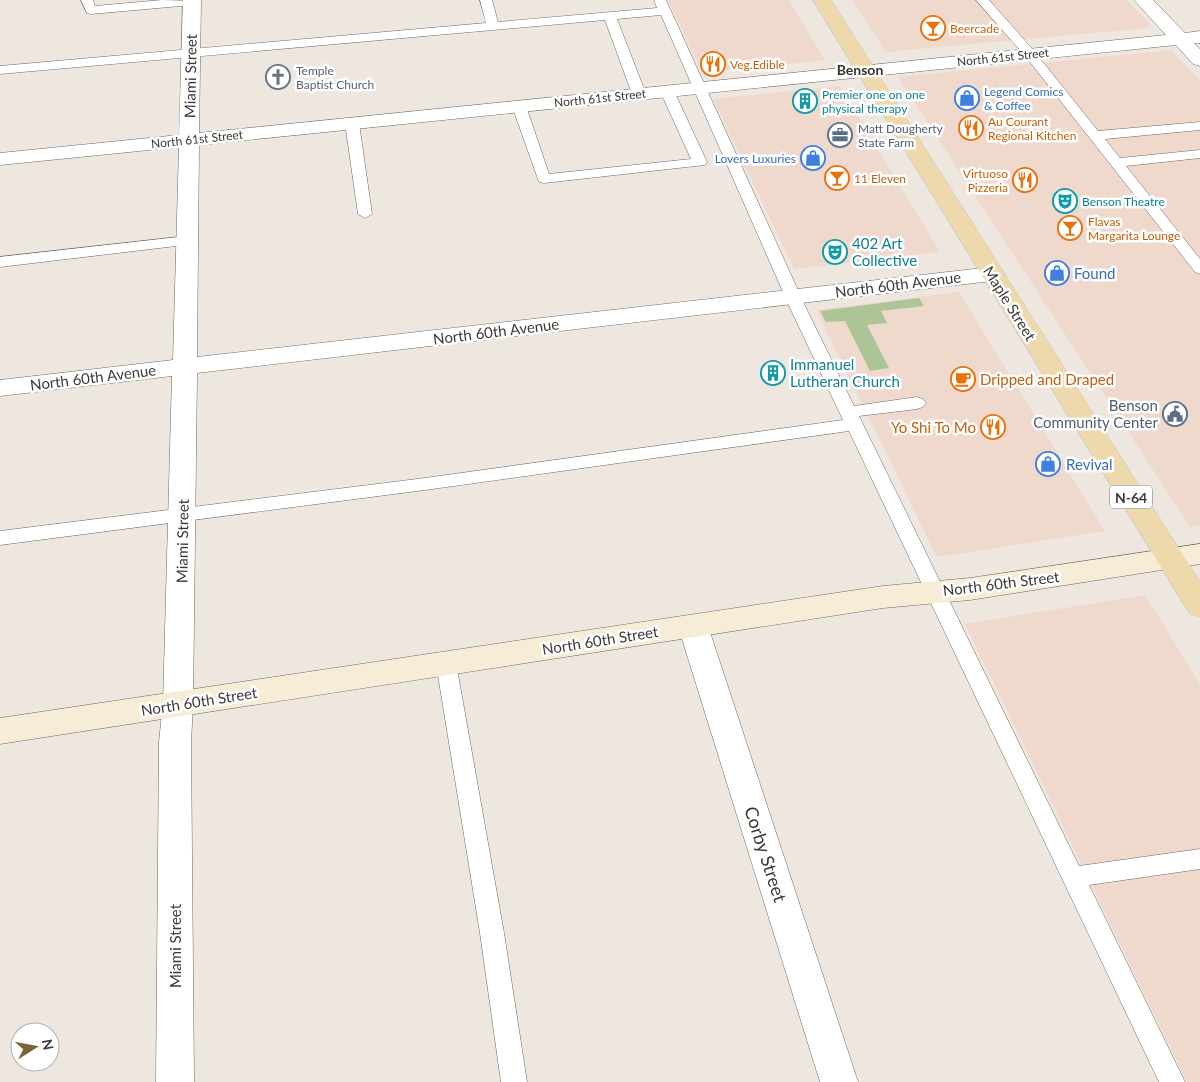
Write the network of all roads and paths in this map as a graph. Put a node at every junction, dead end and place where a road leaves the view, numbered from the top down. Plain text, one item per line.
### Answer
1 (87, 0) edge
2 (486, 0) edge
3 (822, 0) edge
4 (982, 0) edge
5 (1143, 0) edge
6 (192, 1) edge
7 (662, 6) edge
8 (610, 16) junction
9 (493, 26) junction
10 (1200, 37) edge
11 (1180, 39) junction
12 (191, 52) junction
13 (1030, 54) junction
14 (1200, 60) edge
15 (0, 70) edge
16 (866, 71) junction
17 (700, 88) junction
18 (667, 91) junction
19 (640, 94) junction
20 (520, 106) junction
21 (352, 123) junction
22 (1200, 126) edge
23 (1094, 136) junction
24 (190, 140) junction
25 (1200, 154) edge
26 (0, 158) edge
27 (700, 162) joint
28 (1116, 163) junction
29 (365, 214) dead end
30 (188, 241) junction
31 (0, 262) edge
32 (1200, 268) edge
33 (992, 274) junction
34 (793, 296) junction
35 (186, 366) junction
36 (0, 388) edge
37 (918, 403) dead end
38 (852, 418) junction
39 (182, 515) junction
40 (0, 538) edge
41 (1200, 554) edge
42 (1170, 559) junction
43 (935, 591) junction
44 (1200, 606) edge
45 (693, 626) junction
46 (446, 663) junction
47 (178, 704) junction
48 (0, 731) edge
49 (1200, 859) edge
50 (1074, 877) junction
51 (174, 1082) edge
52 (514, 1082) edge
53 (840, 1082) edge
54 (1172, 1082) edge

1 - 6 lane
2 - 9 lane
3 - 16 main road, Maple Street / N-64
4 - 13 lane
5 - 11 street
6 - 12 street, Miami Street
7 - 8 lane
7 - 17 lane
8 - 9 lane
8 - 19 lane
9 - 12 lane
10 - 11 street, North 61st Street
11 - 13 street, North 61st Street
11 - 14 street
12 - 15 lane
12 - 24 street, Miami Street
13 - 16 street, North 61st Street
13 - 23 lane
16 - 17 street, North 61st Street
16 - 33 main road, Maple Street / N-64
17 - 18 street, North 61st Street
17 - 34 lane
18 - 19 street, North 61st Street
18 - 27 lane
19 - 20 street, North 61st Street
20 - 21 street, North 61st Street
20 - 27 lane
21 - 24 street, North 61st Street
21 - 29 lane
22 - 23 lane
23 - 28 lane
24 - 26 street, North 61st Street
24 - 30 street, Miami Street
25 - 28 lane
28 - 32 lane
30 - 31 lane
30 - 35 street, Miami Street
33 - 34 street, North 60th Avenue
33 - 42 main road, Maple Street / N-64
34 - 35 street, North 60th Avenue
34 - 38 lane
35 - 36 street, North 60th Avenue
35 - 39 street, Miami Street
37 - 38 lane
38 - 39 lane
38 - 43 lane
39 - 40 lane
39 - 47 street, Miami Street
41 - 42 street, North 60th Street
42 - 43 street, North 60th Street
42 - 44 main road, Maple Street / N-64
43 - 45 street, North 60th Street
43 - 50 lane
45 - 46 street, North 60th Street
45 - 53 street, Corby Street
46 - 47 street, North 60th Street
46 - 52 lane
47 - 48 street, North 60th Street
47 - 51 street, Miami Street
49 - 50 lane
50 - 54 lane

